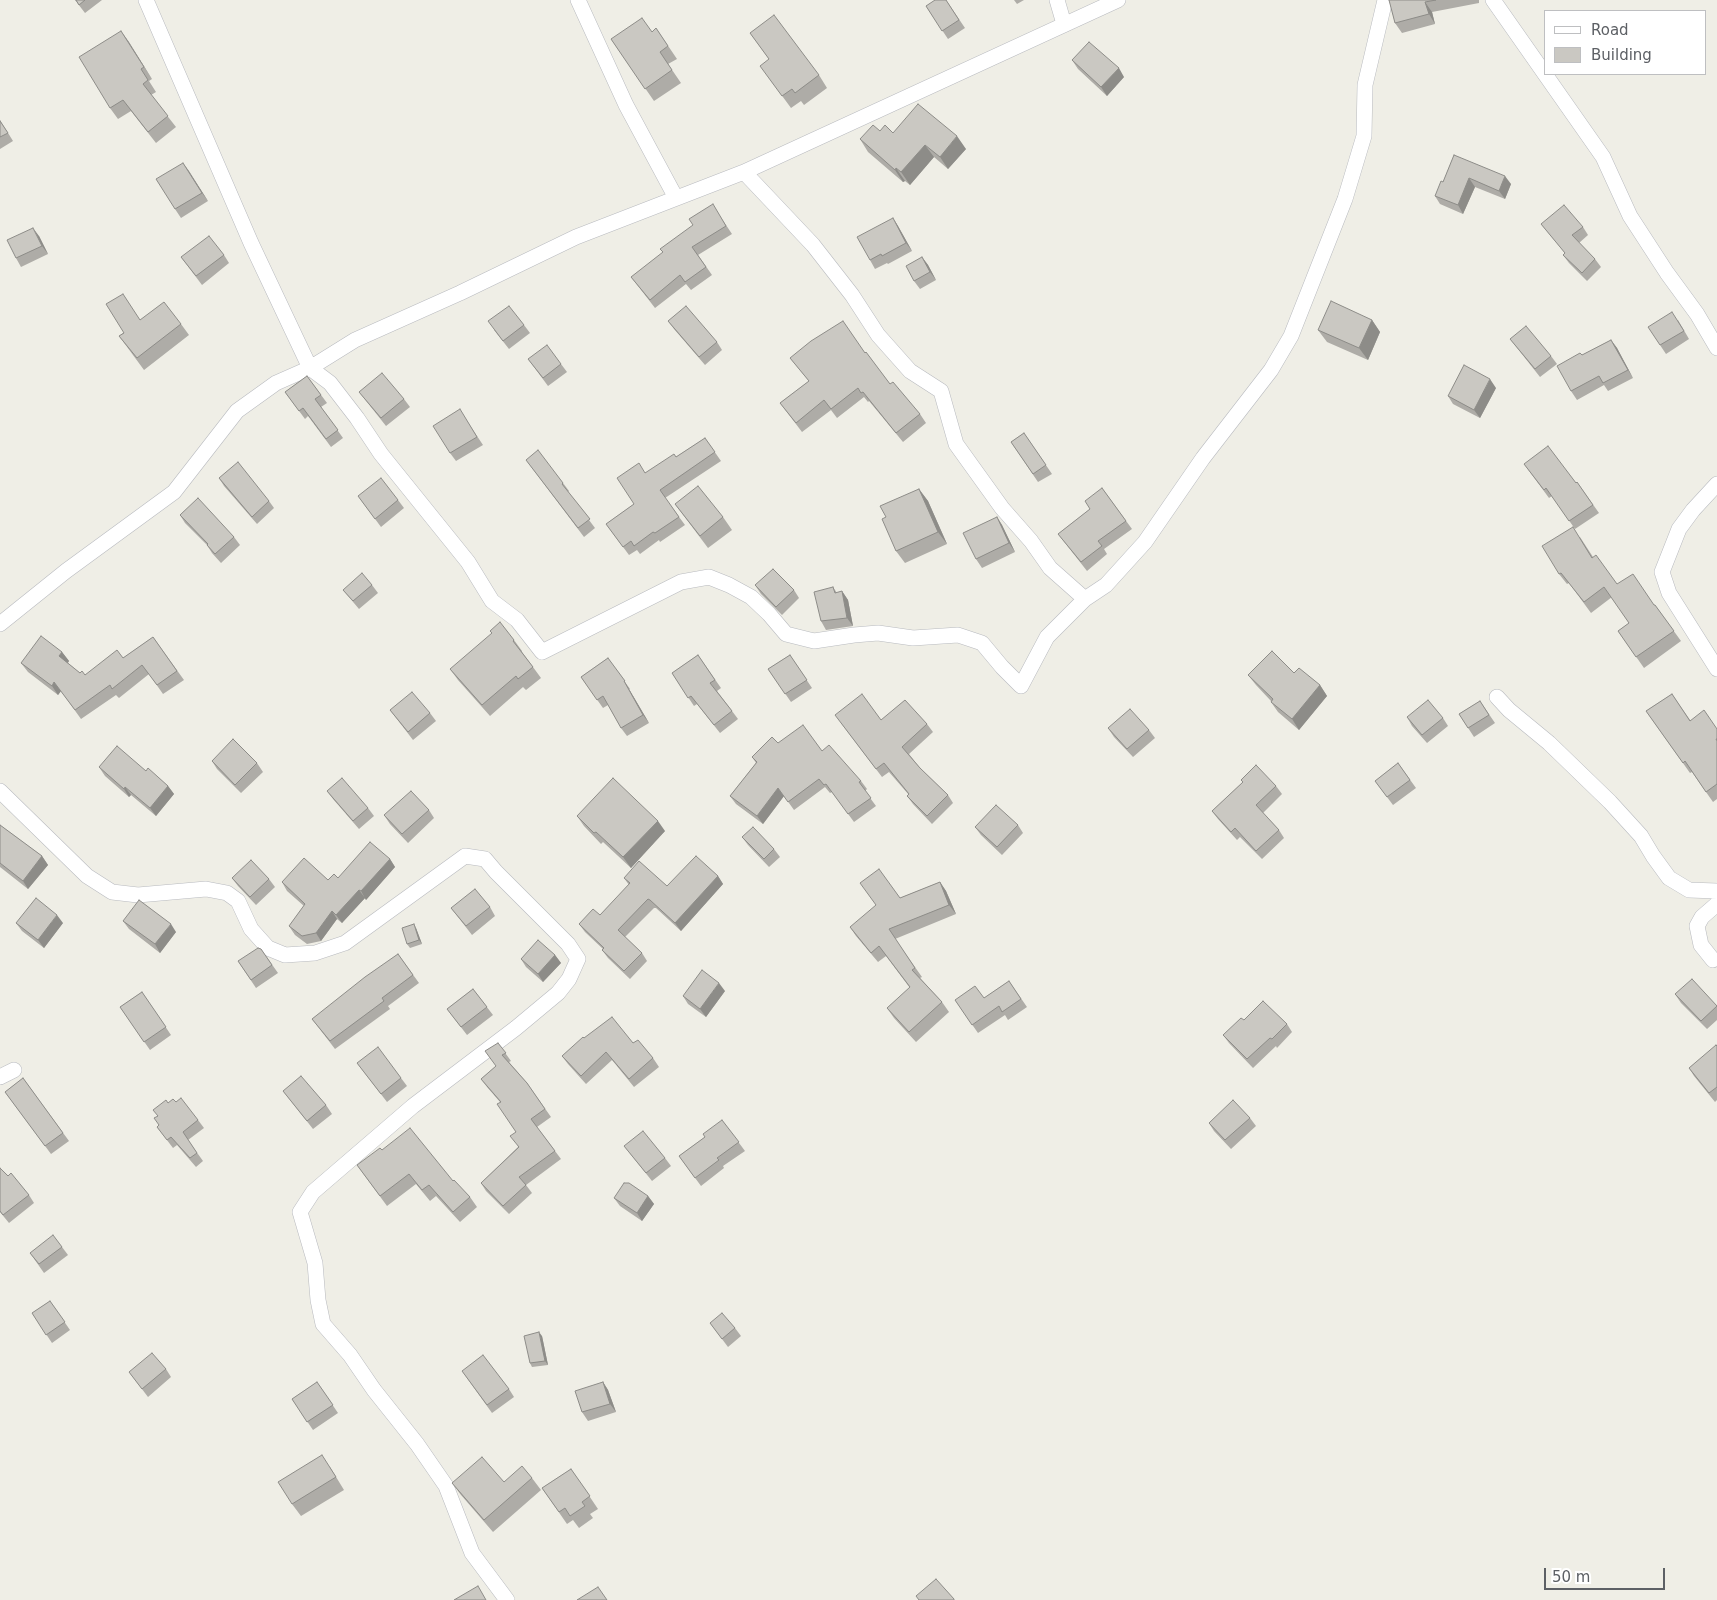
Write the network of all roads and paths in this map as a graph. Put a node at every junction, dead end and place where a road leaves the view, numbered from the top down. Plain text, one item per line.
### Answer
1 (146, 0) edge
2 (578, 0) edge
3 (1057, 0) edge
4 (1118, 0) edge
5 (1384, 0) edge
6 (1493, 0) edge
7 (1064, 24) junction
8 (1544, 73) edge
9 (1546, 75) edge
10 (744, 172) junction
11 (676, 198) junction
12 (1717, 348) edge
13 (310, 368) junction
14 (1717, 484) edge
15 (1085, 599) junction
16 (0, 624) edge
17 (1717, 669) edge
18 (1497, 697) dead end
19 (1, 793) edge
20 (1717, 891) edge
21 (1717, 904) edge
22 (1714, 960) dead end
23 (14, 1070) dead end
24 (0, 1077) edge
25 (507, 1600) edge

1 - 13 street
2 - 11 street
3 - 7 street
4 - 7 street
5 - 15 street
6 - 8 street
7 - 10 street
9 - 12 street
10 - 11 street
10 - 15 street
11 - 13 street
13 - 15 street
13 - 16 street
14 - 17 street
18 - 20 street
19 - 25 street
21 - 22 street
23 - 24 street

